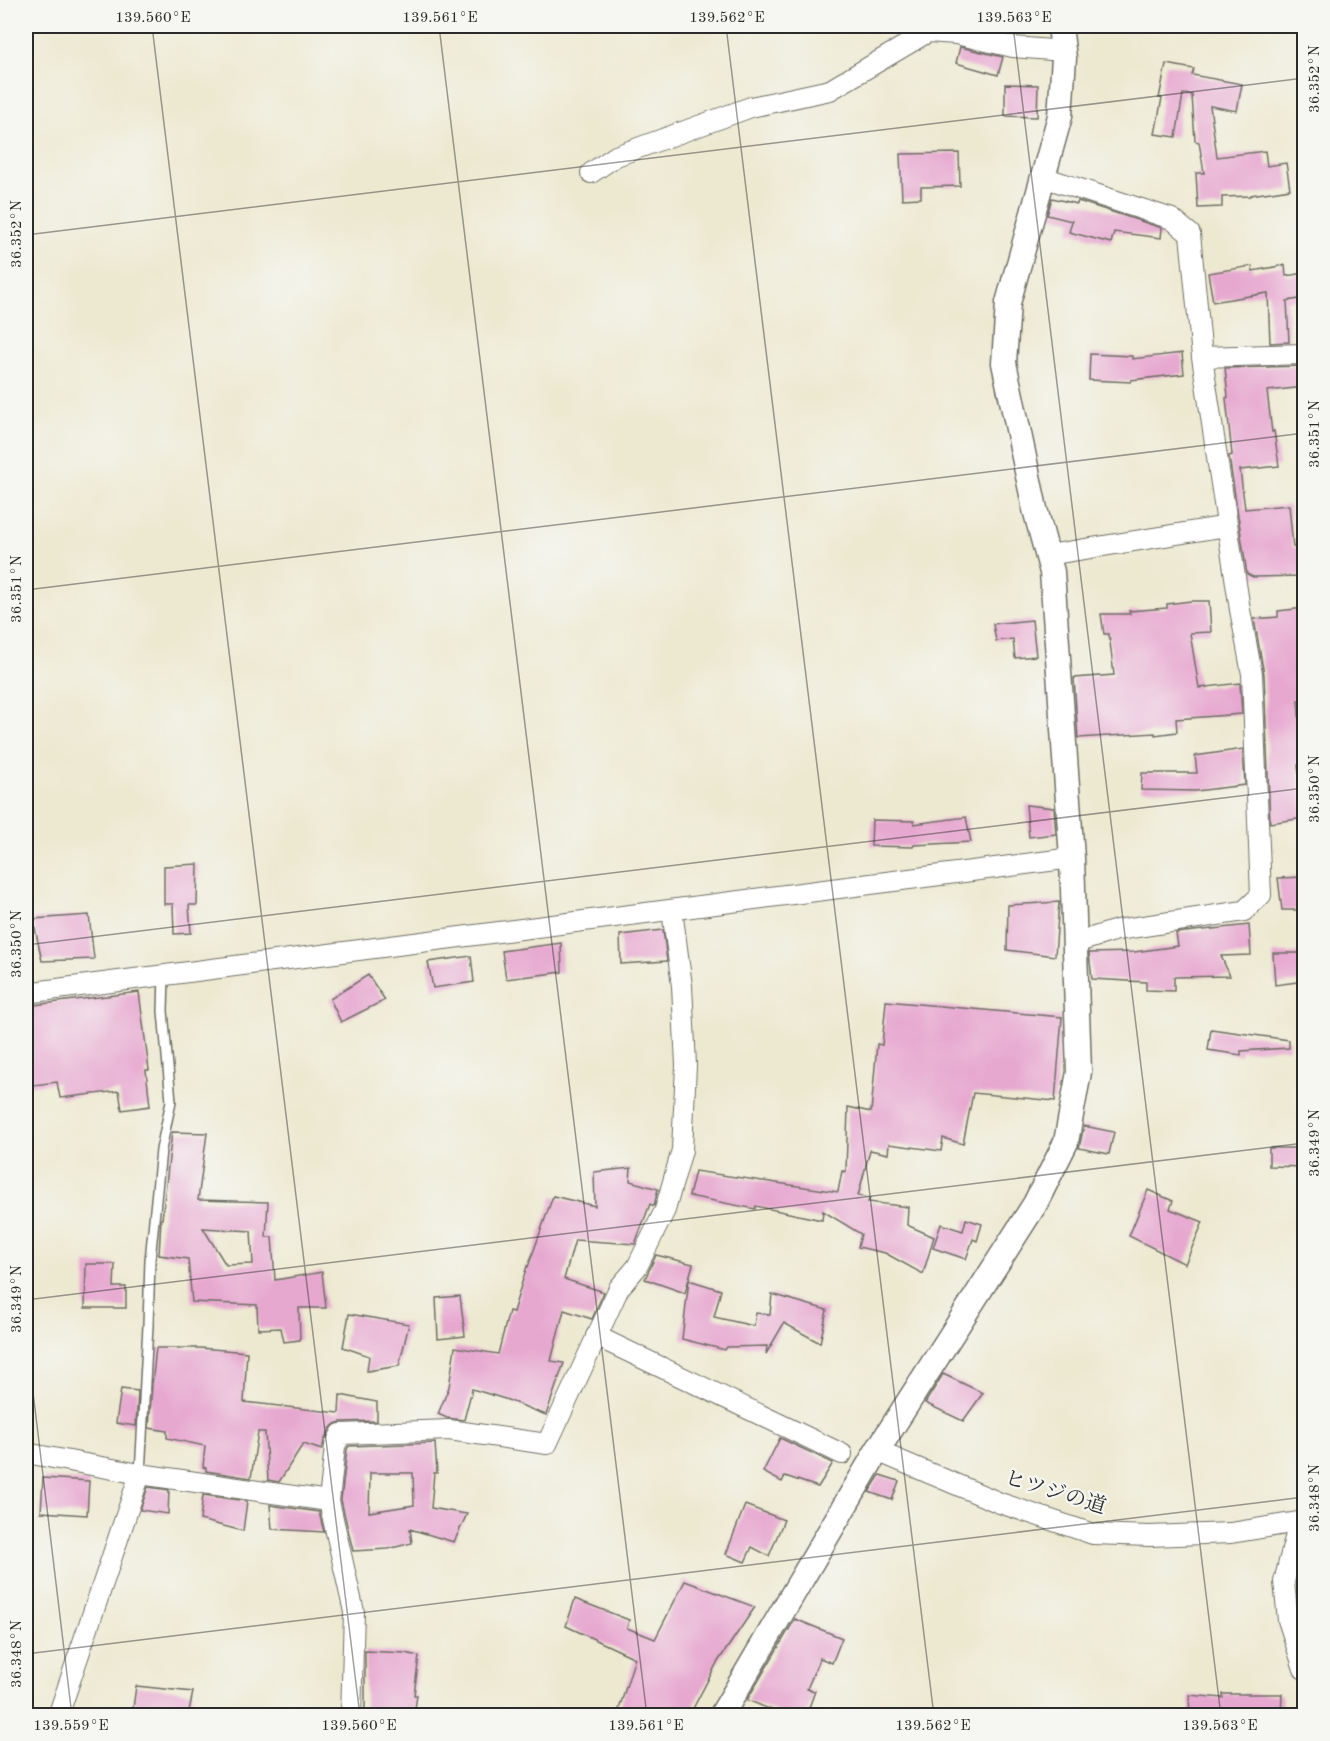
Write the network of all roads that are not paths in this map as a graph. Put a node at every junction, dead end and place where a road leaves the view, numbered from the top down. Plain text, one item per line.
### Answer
1 (1060, 26) edge
2 (1064, 51) junction
3 (591, 173) dead end
4 (1043, 177) junction
5 (1305, 354) edge
6 (1202, 357) junction
7 (1227, 526) junction
8 (1048, 555) junction
9 (1072, 858) junction
10 (672, 910) junction
11 (1074, 943) junction
12 (164, 975) junction
13 (26, 993) edge
14 (596, 1336) junction
15 (877, 1451) junction
16 (26, 1453) edge
17 (842, 1454) dead end
18 (140, 1474) junction
19 (329, 1501) junction
20 (1302, 1521) edge
21 (1305, 1669) edge
22 (58, 1716) edge
23 (351, 1716) edge
24 (721, 1716) edge

1 - 2 street
2 - 3 street
2 - 4 street
4 - 6 street
4 - 8 street
5 - 6 street
6 - 7 street
7 - 8 street
7 - 11 street
8 - 9 street
9 - 10 street
9 - 11 street
10 - 12 street
10 - 14 street
11 - 15 street
12 - 13 street
12 - 18 lane
14 - 17 street
14 - 19 street
15 - 20 street, ヒツジの道
15 - 24 street
16 - 18 street
18 - 19 street
18 - 22 street
19 - 23 street
20 - 21 street

